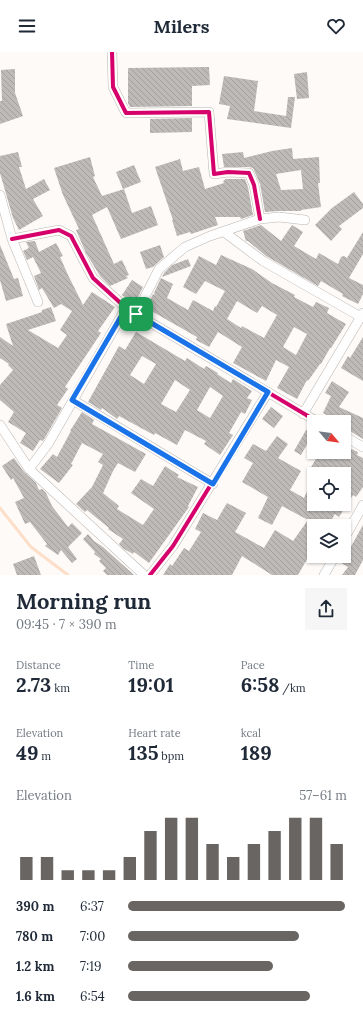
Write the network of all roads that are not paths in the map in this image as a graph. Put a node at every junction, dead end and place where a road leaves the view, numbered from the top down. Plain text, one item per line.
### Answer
1 (112, 52) edge
2 (0, 195) edge
3 (260, 219) junction
4 (305, 220) dead end
5 (224, 232) junction
6 (12, 239) junction
7 (38, 302) dead end
8 (126, 308) junction
9 (136, 314) junction
10 (362, 315) edge
11 (268, 392) junction
12 (72, 400) junction
13 (304, 414) junction
14 (307, 416) edge
15 (0, 425) edge
16 (351, 440) edge
17 (363, 447) edge
18 (29, 469) junction
19 (213, 484) junction
20 (363, 505) edge
21 (351, 526) edge
22 (331, 563) edge
23 (144, 575) edge
24 (150, 575) edge
25 (324, 575) edge

1 - 3 street
2 - 6 street
3 - 4 street
3 - 5 street
5 - 9 street
5 - 10 street
6 - 7 street
6 - 8 street
8 - 9 street
8 - 12 street
9 - 11 street
10 - 13 street
11 - 13 street
11 - 19 street
12 - 18 street
12 - 19 street
13 - 14 street
15 - 18 street
16 - 17 street
18 - 23 street
19 - 24 street
20 - 21 street
22 - 25 street

